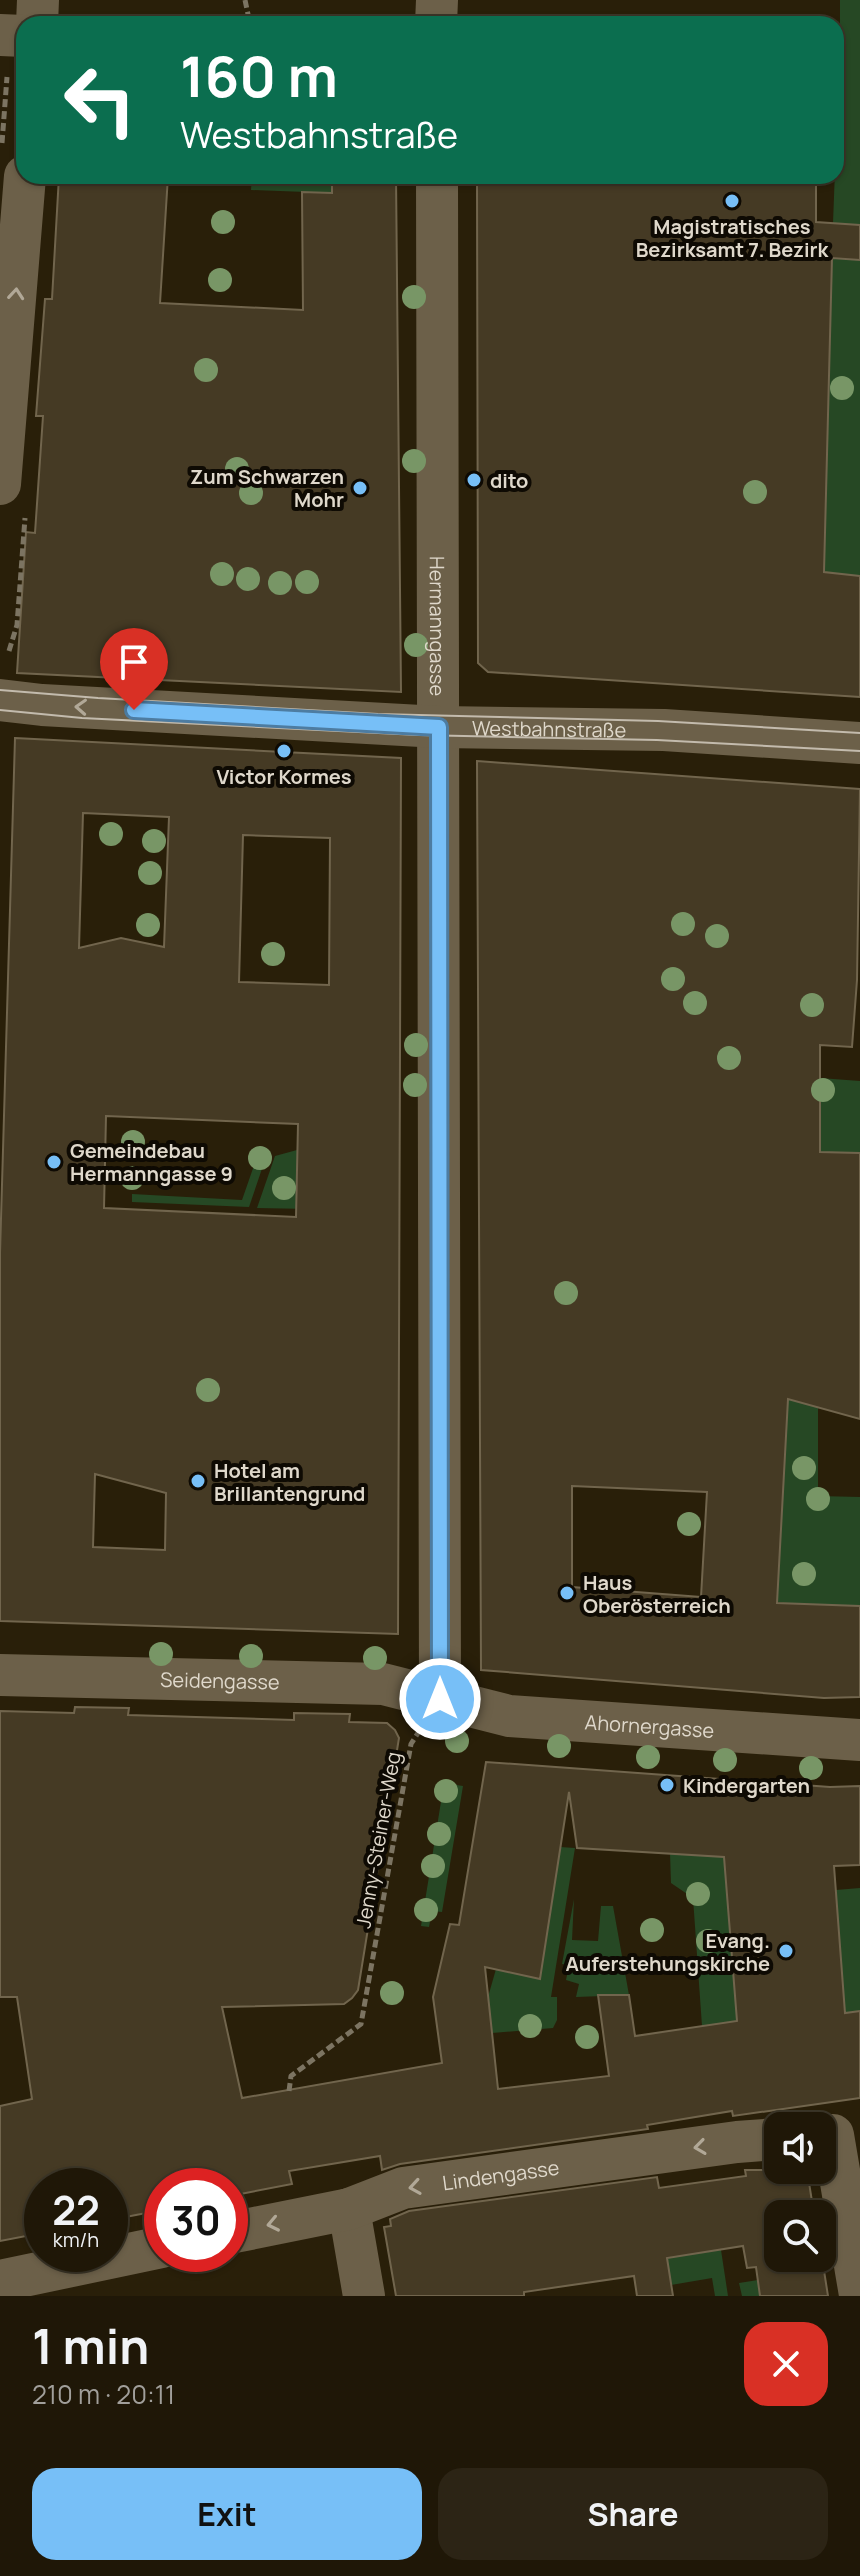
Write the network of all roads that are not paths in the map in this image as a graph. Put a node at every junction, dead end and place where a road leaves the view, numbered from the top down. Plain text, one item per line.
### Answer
1 (13, 164) edge
2 (437, 184) edge
3 (0, 484) edge
4 (0, 700) edge
5 (439, 727) junction
6 (860, 743) edge
7 (0, 1675) edge
8 (440, 1699) junction
9 (860, 1740) edge
10 (838, 2134) edge
11 (764, 2140) edge
12 (349, 2209) junction
13 (248, 2229) edge
14 (144, 2251) edge
15 (0, 2281) edge
16 (860, 2295) edge
17 (364, 2296) edge

3 -> 1 street
2 - 5 street, Hermanngasse
5 -> 4 street, Westbahnstraße
5 - 6 street, Westbahnstraße
5 - 8 street, Hermanngasse
7 - 8 street, Seidengasse
8 - 9 street, Ahornergasse
10 - 16 street
11 -> 12 street, Lindengasse
12 -> 13 street, Lindengasse
12 - 17 street
14 - 15 street

